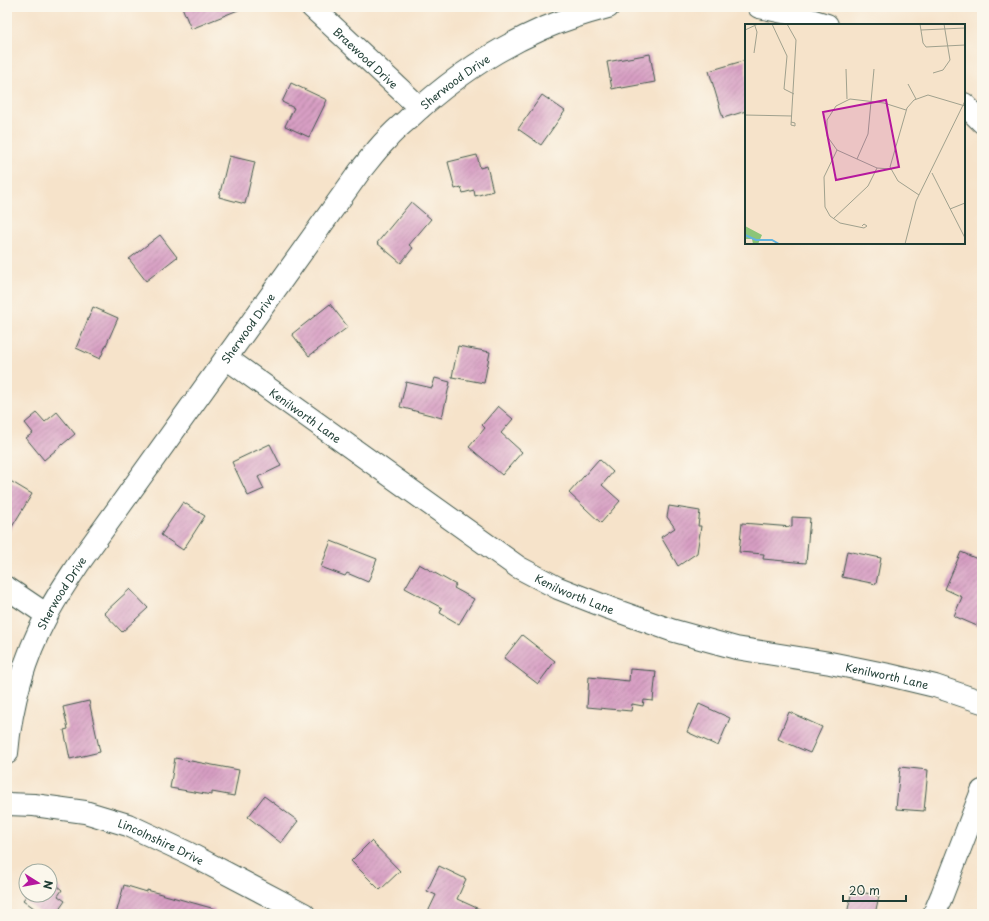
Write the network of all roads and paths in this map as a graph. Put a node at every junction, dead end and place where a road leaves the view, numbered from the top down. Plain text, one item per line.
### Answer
1 (312, 7) edge
2 (608, 7) edge
3 (759, 7) edge
4 (824, 24) edge
5 (965, 105) edge
6 (420, 108) junction
7 (982, 122) edge
8 (226, 358) junction
9 (7, 588) edge
10 (47, 615) junction
11 (982, 702) edge
12 (7, 753) edge
13 (982, 791) edge
14 (7, 804) edge
15 (304, 914) edge
16 (934, 914) edge

1 - 6 street, Braewood Drive
2 - 6 street, Sherwood Drive
3 - 4 street
5 - 7 street
6 - 8 street, Sherwood Drive
8 - 10 street, Sherwood Drive
8 - 11 street, Kenilworth Lane
9 - 10 street
10 - 12 street, Sherwood Drive
13 - 16 street
14 - 15 street, Lincolnshire Drive

